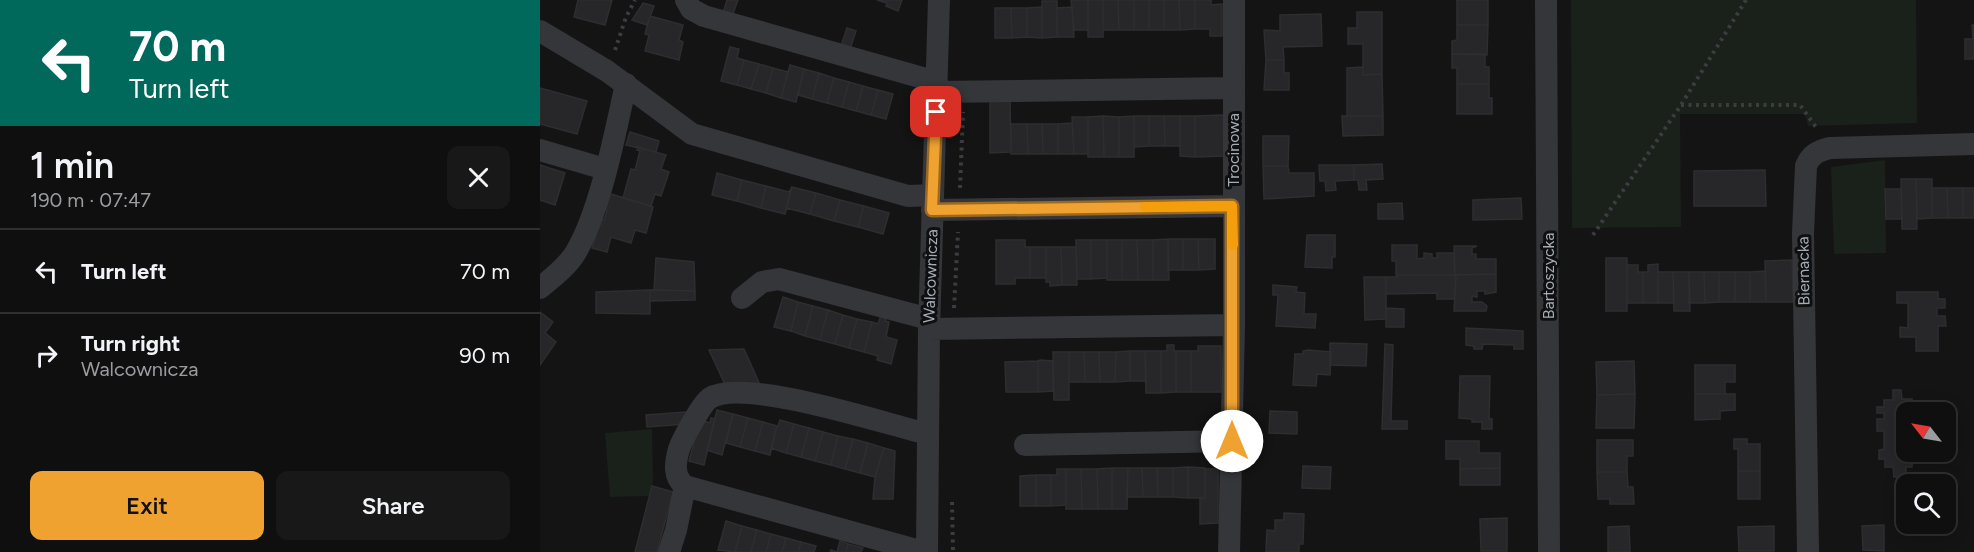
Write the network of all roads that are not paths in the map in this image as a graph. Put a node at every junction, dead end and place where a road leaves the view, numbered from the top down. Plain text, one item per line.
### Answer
1 (686, 0) edge
2 (939, 0) edge
3 (1234, 0) edge
4 (1546, 0) edge
5 (540, 31) edge
6 (626, 84) junction
7 (936, 87) junction
8 (1233, 88) junction
9 (1974, 144) edge
10 (540, 150) edge
11 (605, 169) junction
12 (933, 202) junction
13 (1232, 206) junction
14 (540, 288) edge
15 (742, 298) dead end
16 (929, 324) junction
17 (1234, 325) junction
18 (928, 434) junction
19 (1232, 441) junction
20 (1025, 445) dead end
21 (685, 486) junction
22 (669, 552) edge
23 (925, 552) edge
24 (1229, 552) edge
25 (1549, 552) edge
26 (1808, 552) edge

1 - 7 street
2 - 7 street, Walcownicza
3 - 8 street, Trocinowa
4 - 25 street, Bartoszycka
5 - 6 street
6 - 11 street
6 - 12 street
7 - 8 street
7 - 12 street, Walcownicza
8 - 13 street, Trocinowa
9 - 26 street, Biernacka
10 - 11 street
11 - 14 street
12 - 13 street
12 - 16 street, Walcownicza
13 - 17 street, Trocinowa
15 - 16 street
16 - 17 street
16 - 18 street, Walcownicza
17 - 19 street, Trocinowa
18 - 21 street
18 - 23 street, Walcownicza
19 - 20 street
19 - 24 street, Trocinowa
21 - 22 street
21 - 23 street

